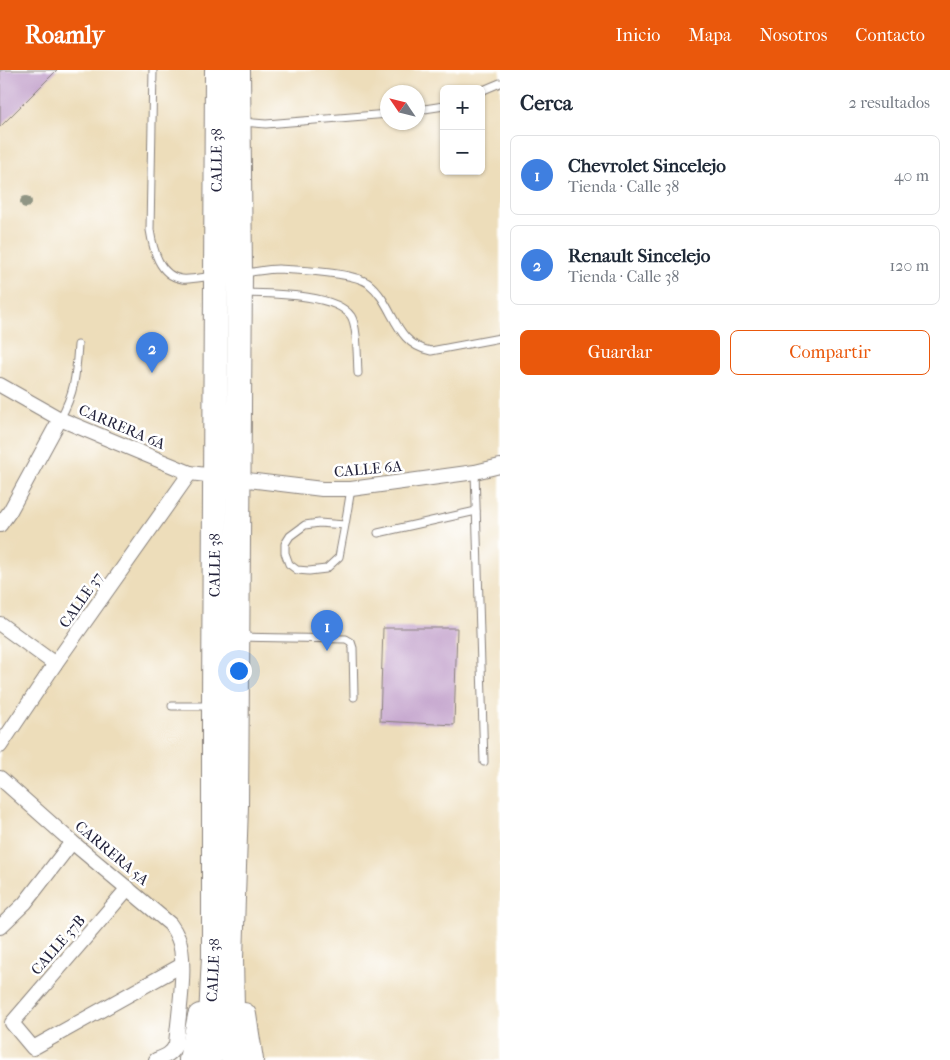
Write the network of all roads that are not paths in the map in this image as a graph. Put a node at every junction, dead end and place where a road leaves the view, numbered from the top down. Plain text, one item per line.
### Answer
1 (153, 70) edge
2 (217, 70) edge
3 (238, 70) edge
4 (500, 84) edge
5 (485, 90) edge
6 (440, 107) edge
7 (425, 109) edge
8 (380, 115) edge
9 (238, 121) junction
10 (228, 283) junction
11 (500, 338) edge
12 (78, 345) dead end
13 (358, 374) dead end
14 (0, 385) edge
15 (60, 419) junction
16 (500, 466) edge
17 (475, 472) junction
18 (190, 473) junction
19 (227, 477) junction
20 (351, 489) junction
21 (476, 511) junction
22 (345, 525) junction
23 (0, 526) edge
24 (378, 533) dead end
25 (0, 624) edge
26 (225, 636) junction
27 (55, 664) junction
28 (354, 697) dead end
29 (172, 706) dead end
30 (214, 706) junction
31 (0, 746) edge
32 (484, 762) dead end
33 (0, 778) edge
34 (72, 842) junction
35 (128, 888) junction
36 (0, 928) edge
37 (223, 957) junction
38 (182, 965) junction
39 (156, 1060) edge
40 (191, 1060) edge
41 (209, 1060) edge
42 (233, 1060) edge
43 (251, 1060) edge

1 - 10 lane
2 - 10 highway, CALLE 38
3 - 9 highway, CALLE 38
4 - 5 lane
6 - 7 lane
8 - 9 lane
9 - 10 highway, CALLE 38
10 - 11 lane
10 - 13 lane
10 - 19 highway, CALLE 38
12 - 15 lane
14 - 15 street, CARRERA 6A
15 - 18 street, CARRERA 6A
15 - 23 street
16 - 17 street, CALLE 6A
17 - 20 street, CALLE 6A
17 - 21 lane
18 - 19 street, CARRERA 6A
18 - 27 street, CALLE 37
19 - 20 street, CALLE 6A
19 - 26 highway, CALLE 38
20 - 22 lane
21 - 24 lane
21 - 32 lane
22 - 22 lane
25 - 27 street
26 - 28 lane
26 - 30 highway, CALLE 38
26 - 37 highway, CALLE 38
27 - 31 street, CALLE 37
29 - 30 lane
30 - 37 highway, CALLE 38
33 - 34 street, CARRERA 5A
34 - 35 street, CARRERA 5A
34 - 36 street
35 - 38 street, CARRERA 5A
35 - 38 street, CALLE 37B
37 - 40 highway
37 - 41 highway, CALLE 38
37 - 42 highway, CALLE 38
37 - 43 highway
38 - 39 street, CARRERA 5A

